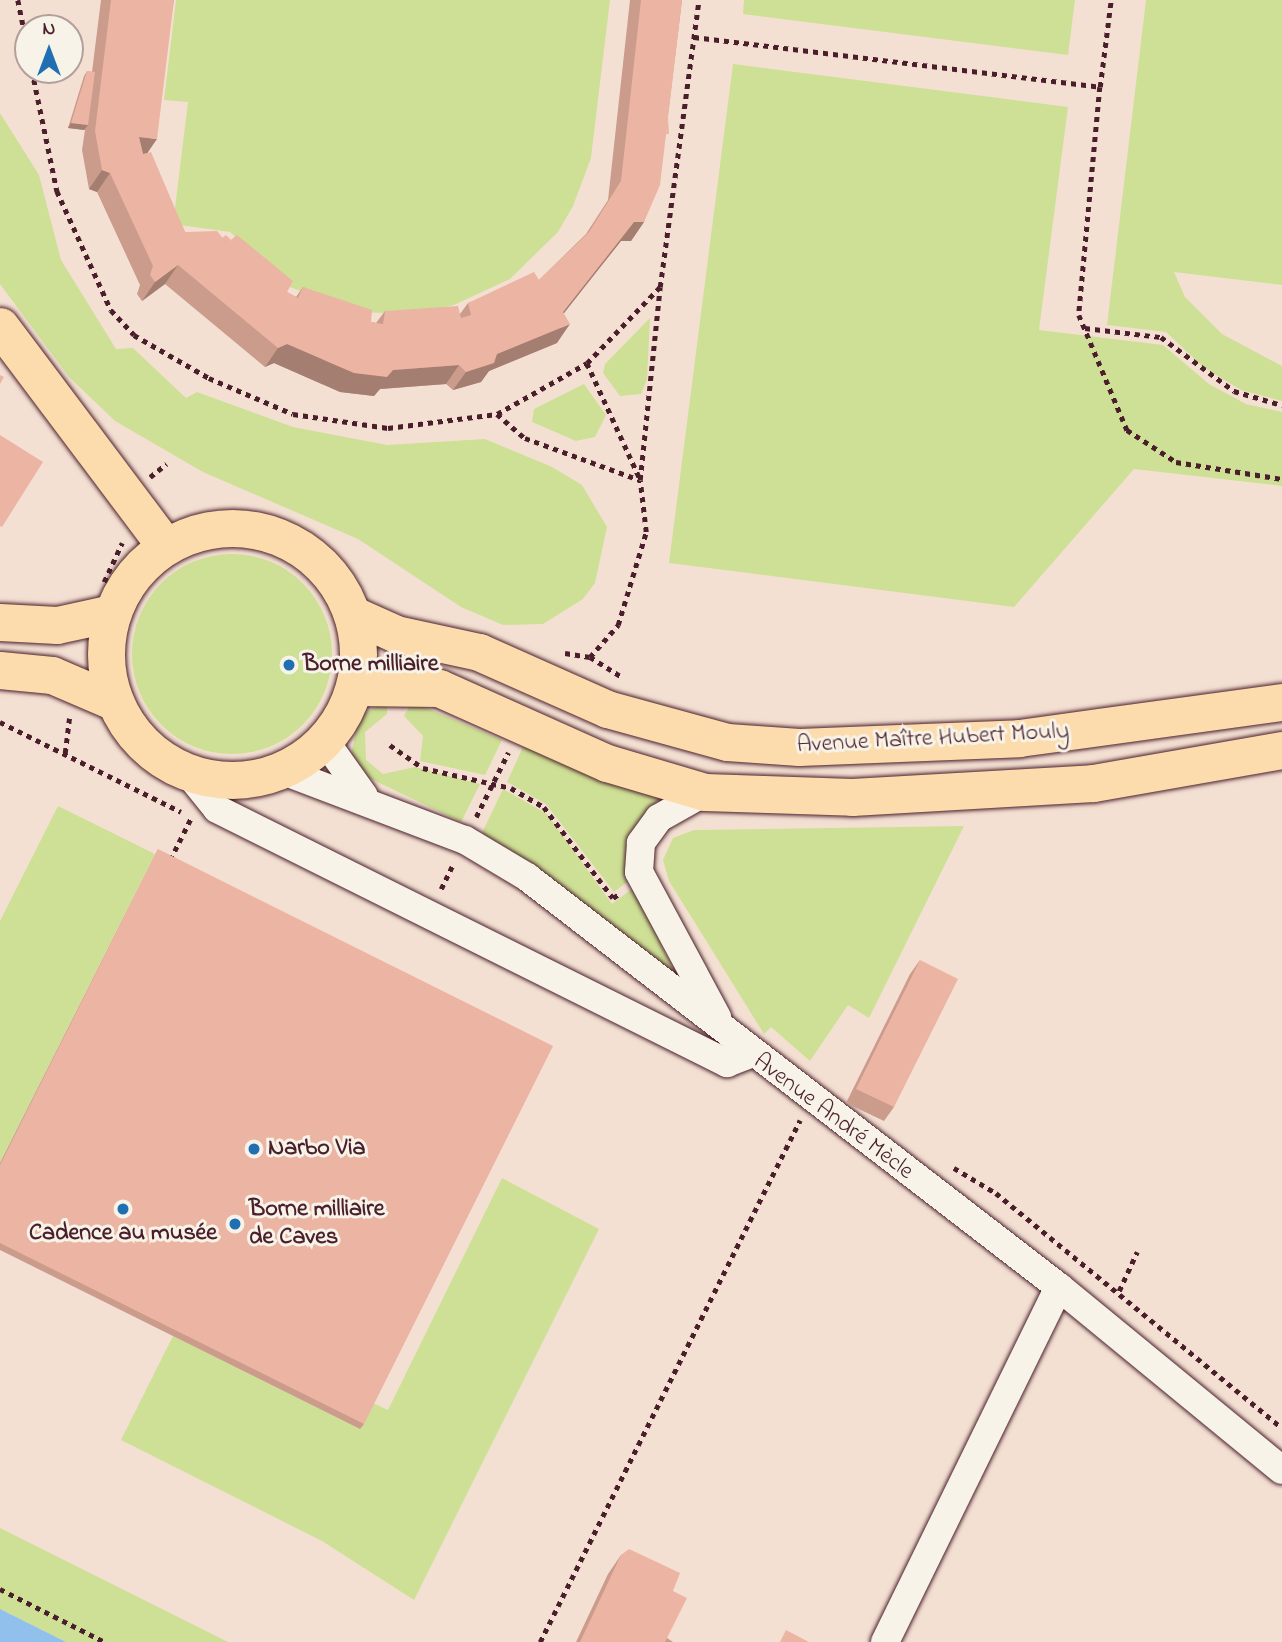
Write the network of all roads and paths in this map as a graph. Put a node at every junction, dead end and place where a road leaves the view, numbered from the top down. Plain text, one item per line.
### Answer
1 (699, 0) edge
2 (1111, 0) edge
3 (694, 37) junction
4 (35, 84) edge
5 (1100, 87) junction
6 (660, 288) junction
7 (0, 326) edge
8 (1084, 328) junction
9 (587, 363) junction
10 (1282, 405) edge
11 (497, 414) junction
12 (1282, 479) edge
13 (640, 480) junction
14 (165, 546) junction
15 (112, 613) junction
16 (354, 615) junction
17 (0, 622) edge
18 (590, 657) junction
19 (0, 670) edge
20 (543, 683) junction
21 (633, 684) dead end
22 (355, 687) junction
23 (114, 702) junction
24 (1282, 702) edge
25 (522, 724) junction
26 (326, 741) junction
27 (1282, 750) edge
28 (283, 771) junction
29 (188, 773) junction
30 (705, 792) junction
31 (364, 796) junction
32 (191, 817) dead end
33 (465, 840) junction
34 (166, 867) edge
35 (429, 914) junction
36 (723, 1029) junction
37 (738, 1058) junction
38 (808, 1100) junction
39 (1137, 1252) dead end
40 (1059, 1287) junction
41 (1119, 1291) dead end
42 (1282, 1470) edge
43 (0, 1589) edge
44 (105, 1642) edge
45 (540, 1642) edge
46 (885, 1642) edge

1 - 3 path
2 - 5 path
3 - 5 path
3 - 6 path
4 - 11 path
5 - 8 path
6 - 9 path
6 - 13 path
7 - 14 main road
8 - 10 path
8 - 12 path
9 - 11 path
9 - 13 path
11 - 13 path
13 - 18 path
14 - 15 main road
14 - 16 main road
15 - 17 main road
15 - 23 main road
16 - 20 main road, Avenue Maître Hubert Mouly
16 - 22 main road
18 - 20 path
18 - 21 path
19 - 23 main road
20 - 24 main road, Avenue Maître Hubert Mouly
22 - 25 main road, Avenue Maître Hubert Mouly
22 - 26 main road
23 - 29 main road
25 - 30 main road, Avenue Maître Hubert Mouly
25 - 33 path
26 - 28 main road
26 - 31 street
27 - 30 main road, Avenue Maître Hubert Mouly
28 - 29 main road
28 - 31 street, Avenue André Mècle
29 - 35 street
30 - 36 street
31 - 33 street, Avenue André Mècle
32 - 34 path
33 - 35 path
33 - 36 street, Avenue André Mècle
35 - 37 street
36 - 37 street, Avenue André Mècle
37 - 38 street, Avenue André Mècle
38 - 40 street, Avenue André Mècle
38 - 45 path
39 - 41 path
40 - 42 street, Avenue André Mècle
40 - 46 street
43 - 44 path

